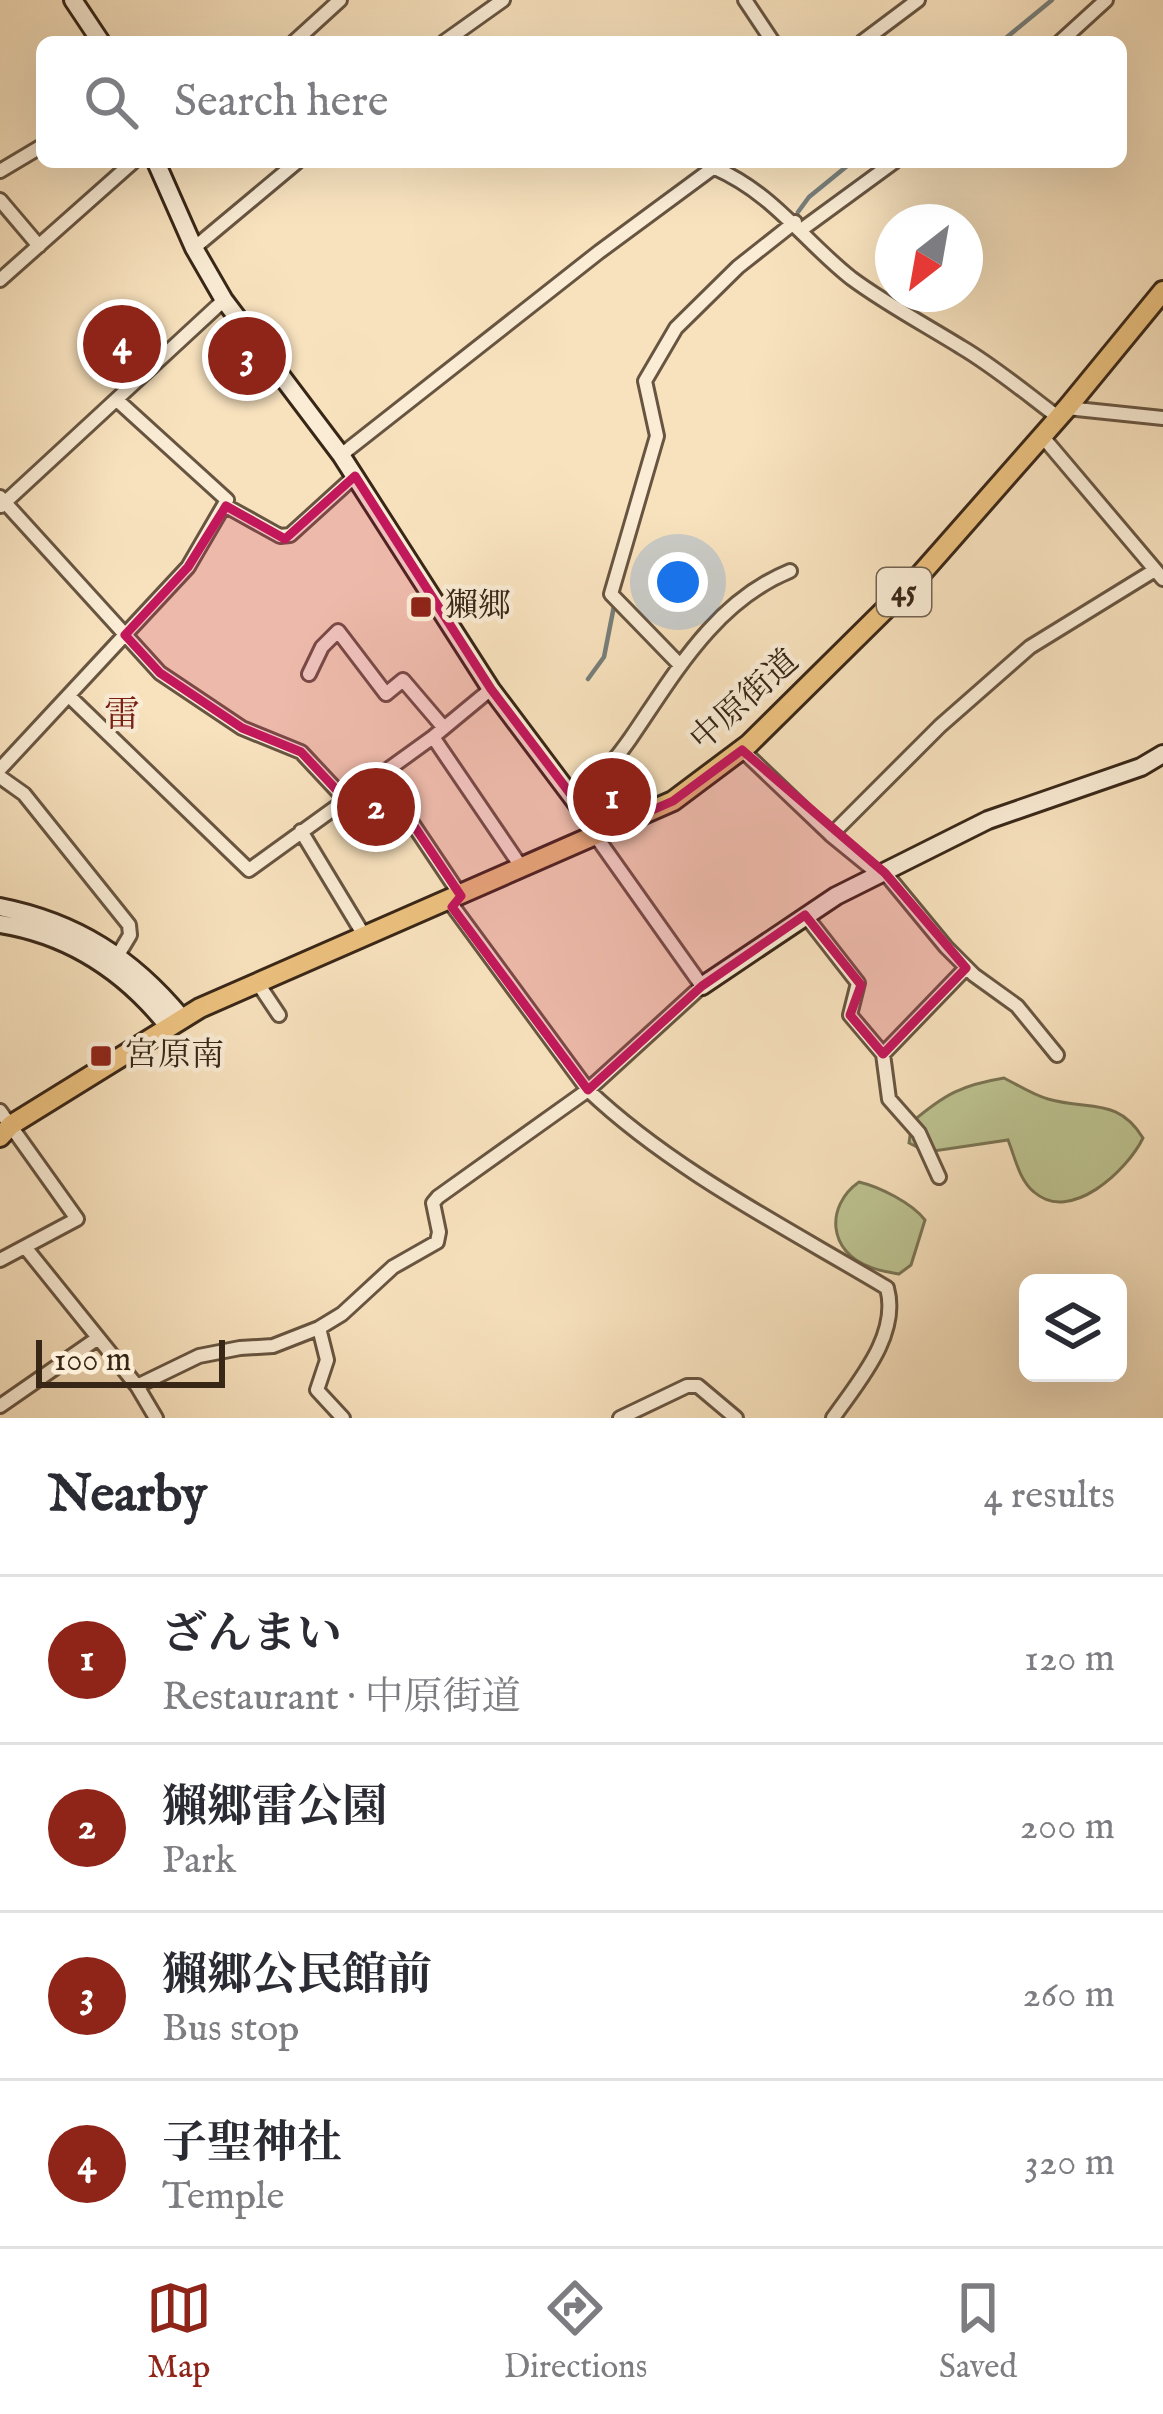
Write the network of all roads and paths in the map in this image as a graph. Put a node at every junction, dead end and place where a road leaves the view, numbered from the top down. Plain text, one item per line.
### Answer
1 (74, 0) edge
2 (340, 0) edge
3 (503, 0) edge
4 (745, 0) edge
5 (917, 0) edge
6 (1106, 0) edge
7 (97, 36) edge
8 (301, 36) edge
9 (452, 36) edge
10 (769, 36) edge
11 (870, 36) edge
12 (1067, 36) edge
13 (36, 150) edge
14 (127, 168) edge
15 (158, 168) edge
16 (290, 168) edge
17 (714, 168) edge
18 (723, 168) edge
19 (885, 168) edge
20 (0, 171) edge
21 (0, 200) edge
22 (798, 226) junction
23 (39, 247) junction
24 (194, 248) junction
25 (0, 280) edge
26 (1163, 291) edge
27 (224, 300) junction
28 (117, 400) junction
29 (1063, 413) junction
30 (1163, 418) edge
31 (1042, 436) junction
32 (341, 455) junction
33 (356, 476) junction
34 (2, 502) edge
35 (226, 506) junction
36 (1158, 569) edge
37 (790, 571) dead end
38 (125, 635) junction
39 (678, 663) junction
40 (308, 674) dead end
41 (491, 689) junction
42 (69, 696) junction
43 (439, 733) junction
44 (742, 750) junction
45 (1163, 754) edge
46 (0, 773) edge
47 (380, 775) junction
48 (345, 799) junction
49 (577, 805) junction
50 (302, 831) junction
51 (595, 835) junction
52 (831, 835) junction
53 (522, 868) junction
54 (882, 874) junction
55 (455, 898) junction
56 (0, 907) edge
57 (806, 915) junction
58 (0, 924) edge
59 (365, 937) junction
60 (118, 955) junction
61 (966, 968) junction
62 (257, 982) junction
63 (702, 986) junction
64 (279, 1015) dead end
65 (175, 1022) junction
66 (883, 1054) junction
67 (1058, 1055) dead end
68 (588, 1090) junction
69 (4, 1124) edge
70 (939, 1177) dead end
71 (25, 1247) junction
72 (0, 1261) edge
73 (319, 1328) junction
74 (98, 1338) junction
75 (137, 1386) junction
76 (0, 1406) edge
77 (156, 1418) edge
78 (344, 1418) edge
79 (620, 1418) edge
80 (736, 1418) edge
81 (833, 1418) edge

1 - 7 street
2 - 8 street
3 - 9 street
4 - 10 street
5 - 11 street
6 - 12 street
13 - 20 street
14 - 23 street
15 - 24 street
16 - 24 street
17 - 32 street
18 - 22 street
19 - 22 street
21 - 23 street
22 - 29 street
22 - 39 street
23 - 25 street
24 - 27 street
26 - 29 main road, 中原街道 / 45
27 - 28 street
27 - 32 street
28 - 34 street
28 - 35 street
29 - 30 street
29 - 31 main road, 中原街道 / 45
31 - 36 street
31 - 44 main road, 中原街道 / 45
32 - 33 street
33 - 35 street
33 - 41 street
34 - 38 street
35 - 38 street
36 - 52 street
37 - 39 street
38 - 42 street
38 - 48 street
39 - 49 street
40 - 43 street
41 - 43 street
41 - 49 street
42 - 46 street
42 - 50 street
43 - 47 street
43 - 53 street
44 - 51 main road, 中原街道 / 45
44 - 52 street
45 - 54 street
46 - 60 street
47 - 48 street
47 - 55 street
48 - 50 street
49 - 51 street
50 - 59 street
51 - 53 main road, 中原街道 / 45
51 - 63 street
52 - 54 street
53 - 55 main road, 中原街道 / 45
54 - 57 street
54 - 61 street
55 - 59 main road, 中原街道 / 45
55 - 68 street
56 - 60 street
57 - 63 street
57 - 66 street
58 - 65 street
59 - 62 main road, 中原街道 / 45
60 - 65 street
61 - 66 street
61 - 67 street
62 - 64 street
62 - 65 main road, 中原街道 / 45
63 - 68 street
65 - 69 main road, 中原街道 / 45
66 - 70 street
68 - 73 street
68 - 81 street
69 - 71 street
71 - 72 street
71 - 74 street
73 - 75 street
73 - 78 street
74 - 75 street
74 - 76 street
75 - 77 street
79 - 80 street

